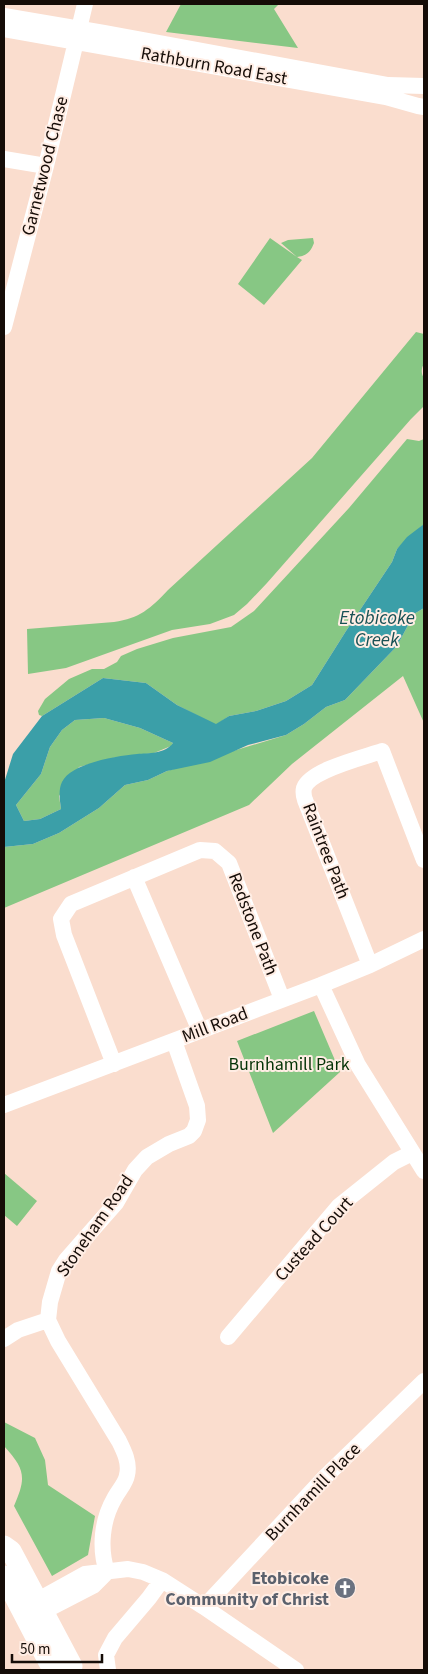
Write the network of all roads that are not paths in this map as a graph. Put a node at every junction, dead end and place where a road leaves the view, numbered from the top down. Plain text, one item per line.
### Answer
1 (85, 4) edge
2 (4, 16) edge
3 (4, 29) edge
4 (77, 35) junction
5 (424, 86) edge
6 (424, 107) edge
7 (4, 159) edge
8 (46, 166) junction
9 (4, 327) edge
10 (424, 860) edge
11 (134, 877) junction
12 (424, 939) edge
13 (370, 965) junction
14 (321, 985) junction
15 (282, 999) junction
16 (200, 1031) junction
17 (174, 1041) junction
18 (114, 1064) junction
19 (4, 1105) edge
20 (412, 1153) junction
21 (424, 1171) edge
22 (48, 1320) junction
23 (228, 1337) dead end
24 (4, 1339) edge
25 (424, 1381) edge
26 (4, 1546) edge
27 (107, 1572) junction
28 (4, 1576) edge
29 (162, 1580) junction
30 (204, 1607) junction
31 (32, 1610) junction
32 (53, 1670) edge
33 (71, 1670) edge
34 (108, 1670) edge
35 (296, 1670) edge

1 - 4 street, Garnetwood Chase
2 - 4 street, Rathburn Road East
3 - 4 street, Rathburn Road East
4 - 5 street, Rathburn Road East
4 - 6 street, Rathburn Road East
4 - 8 street, Garnetwood Chase
7 - 8 street
8 - 9 street, Garnetwood Chase
10 - 13 street, Raintree Path
11 - 15 street, Redstone Path
11 - 16 street
11 - 18 street, Redstone Path
12 - 13 street, Mill Road
13 - 14 street, Mill Road
14 - 15 street, Mill Road
14 - 20 street
15 - 16 street, Mill Road
16 - 17 street, Mill Road
17 - 18 street, Mill Road
17 - 22 street, Stoneham Road
18 - 19 street, Mill Road
20 - 21 street
20 - 23 street, Custead Court
22 - 24 street
22 - 27 street
25 - 30 street, Burnhamill Place
26 - 31 main road
27 - 29 street
27 - 31 street
28 - 31 main road
29 - 30 street
29 - 34 street
30 - 35 street
31 - 32 main road
31 - 33 main road

